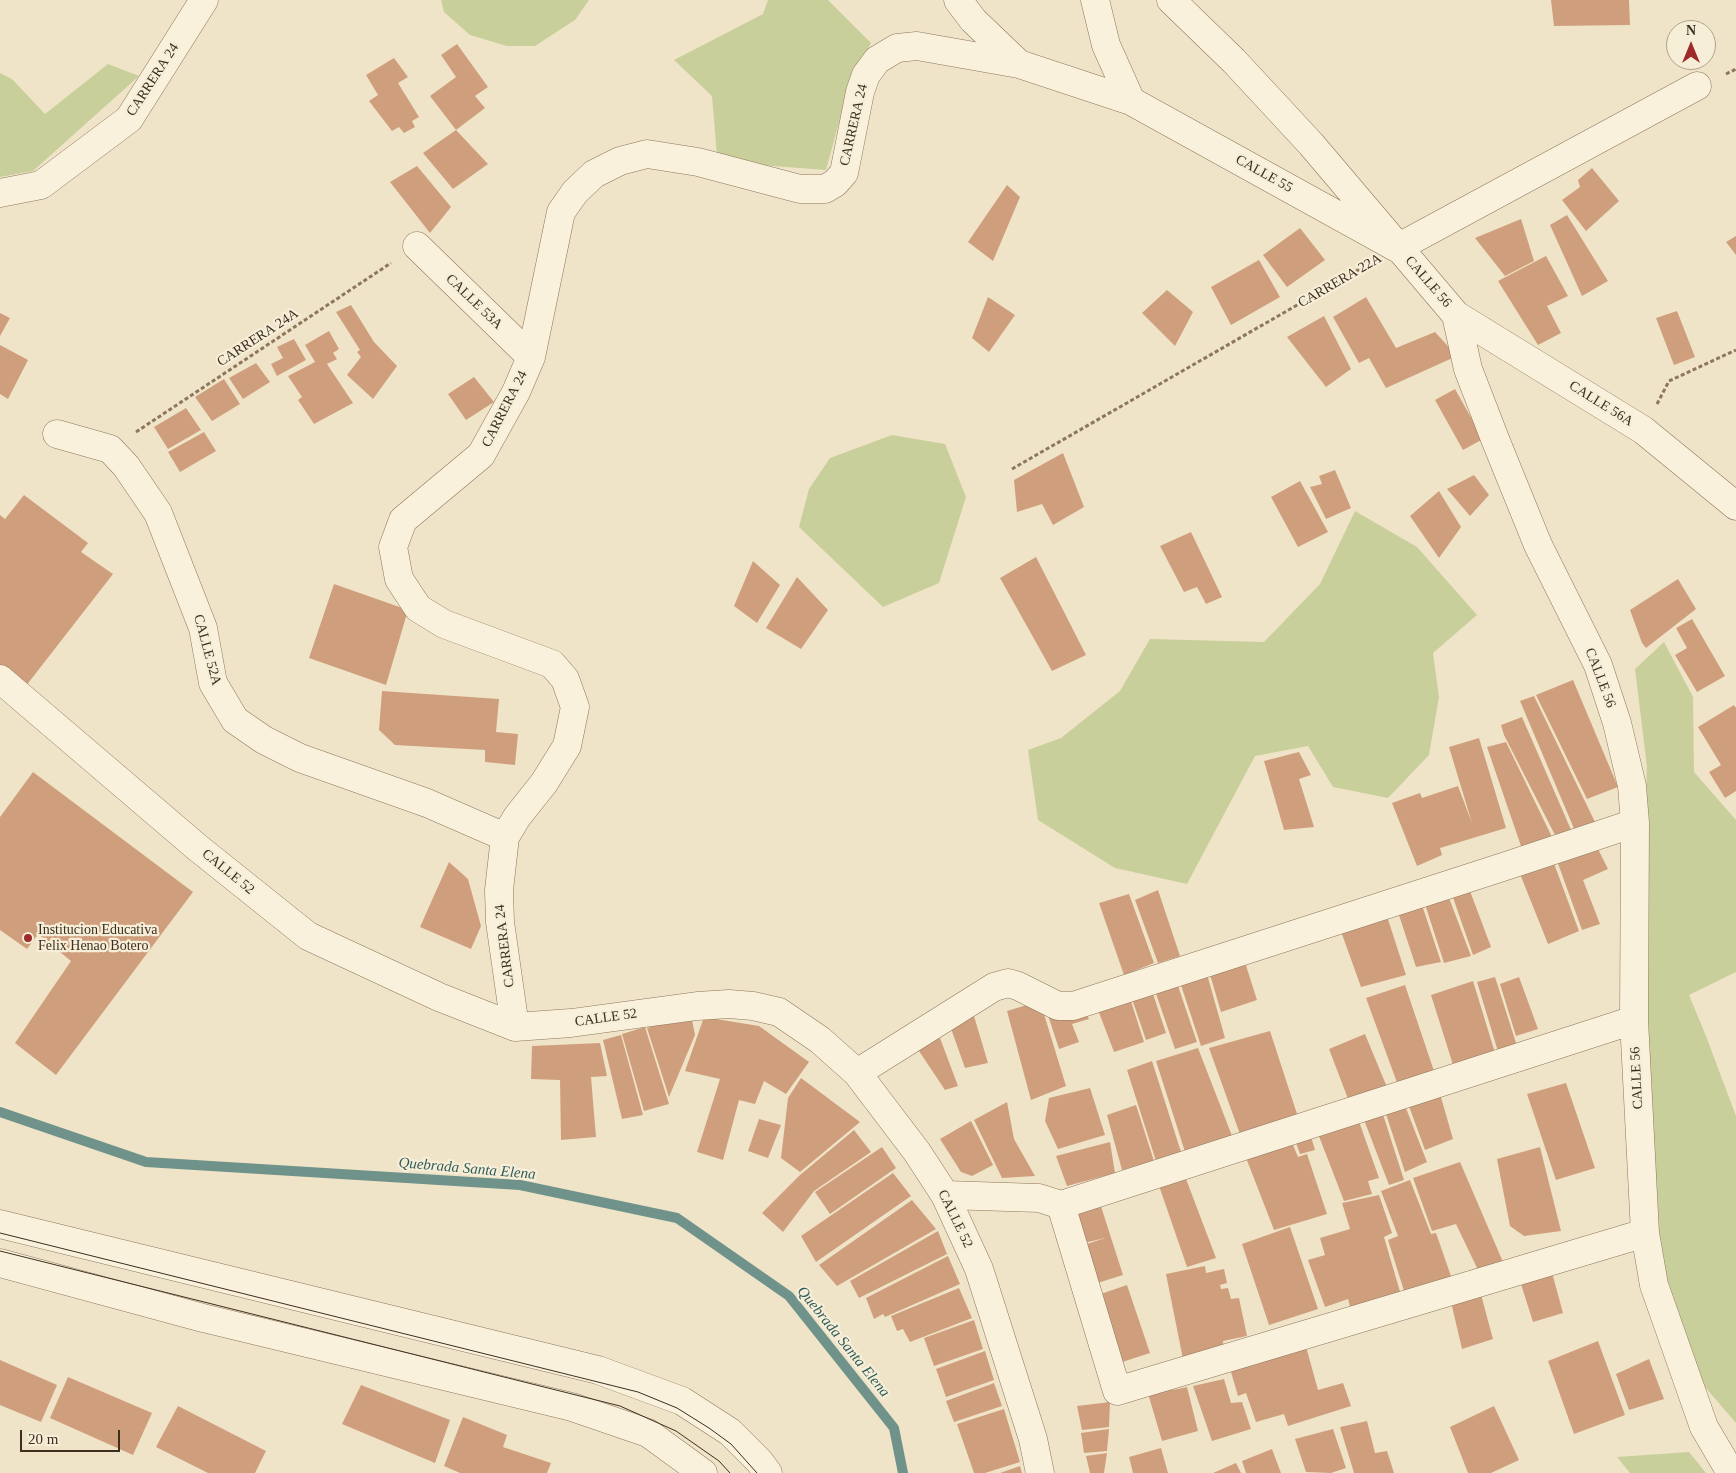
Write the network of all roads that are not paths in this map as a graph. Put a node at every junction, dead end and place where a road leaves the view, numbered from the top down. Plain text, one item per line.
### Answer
1 (204, 0) edge
2 (958, 0) edge
3 (1096, 0) edge
4 (1171, 0) edge
5 (1019, 64) junction
6 (1698, 86) dead end
7 (1131, 101) junction
8 (0, 193) edge
9 (417, 246) road end
10 (1398, 248) junction
11 (1456, 315) junction
12 (531, 357) junction
13 (57, 434) dead end
14 (1736, 506) edge
15 (0, 679) edge
16 (1635, 823) junction
17 (505, 837) junction
18 (1634, 1020) junction
19 (515, 1027) junction
20 (857, 1073) junction
21 (945, 1195) junction
22 (1062, 1205) junction
23 (0, 1224) edge
24 (1645, 1233) junction
25 (0, 1263) edge
26 (703, 1473) edge
27 (768, 1473) edge
28 (1040, 1473) edge
29 (1731, 1473) edge

1 - 8 street, CARRERA 24
2 - 5 street, CALLE 55
3 - 7 street
4 - 10 street, CALLE 56
5 - 7 street, CALLE 55
5 - 12 street, CARRERA 24
6 - 10 street, CARRERA 22A
7 - 10 street, CALLE 55
9 - 12 street, CALLE 53A
10 - 11 street, CALLE 56
11 - 14 street, CALLE 56A
11 - 16 street, CALLE 56
12 - 17 street, CARRERA 24
13 - 17 street, CALLE 52A
15 - 19 street, CALLE 52
16 - 18 street, CALLE 56
16 - 20 street
17 - 19 street, CARRERA 24
18 - 22 street
18 - 24 street, CALLE 56
19 - 20 street, CALLE 52
20 - 21 street, CALLE 52
21 - 22 street
21 - 28 street, CALLE 52
22 - 24 street
23 - 27 street
24 - 29 street, CALLE 56
25 - 26 street

